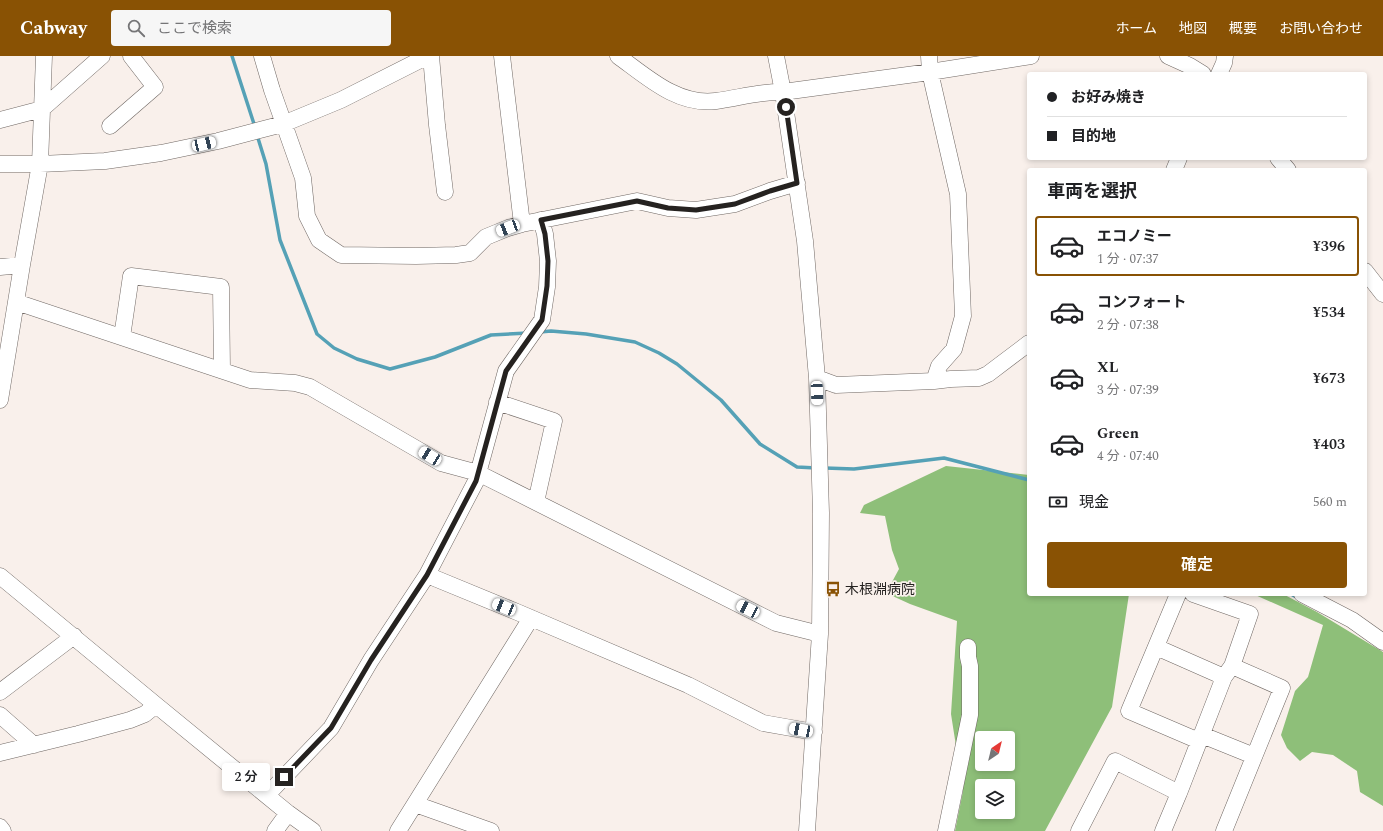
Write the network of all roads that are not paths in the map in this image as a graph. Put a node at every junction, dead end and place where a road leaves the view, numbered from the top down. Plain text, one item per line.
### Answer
1 (44, 56) edge
2 (102, 56) edge
3 (131, 56) edge
4 (262, 56) edge
5 (429, 56) edge
6 (502, 56) edge
7 (618, 56) edge
8 (776, 56) edge
9 (1031, 56) edge
10 (1168, 56) edge
11 (1225, 56) edge
12 (930, 64) edge
13 (1200, 72) edge
14 (1219, 72) edge
15 (783, 92) junction
16 (42, 109) junction
17 (0, 120) edge
18 (284, 124) junction
19 (110, 126) dead end
20 (1280, 160) edge
21 (0, 164) edge
22 (40, 164) junction
23 (1286, 168) edge
24 (797, 183) junction
25 (445, 192) dead end
26 (541, 220) junction
27 (522, 224) junction
28 (22, 265) junction
29 (0, 267) edge
30 (1367, 274) edge
31 (1383, 294) edge
32 (16, 302) junction
33 (122, 337) junction
34 (1027, 345) edge
35 (222, 370) junction
36 (817, 378) junction
37 (934, 381) junction
38 (0, 400) edge
39 (497, 402) junction
40 (478, 473) junction
41 (536, 502) junction
42 (427, 575) junction
43 (0, 576) edge
44 (1177, 596) edge
45 (1199, 596) edge
46 (1306, 596) edge
47 (531, 618) junction
48 (820, 634) junction
49 (74, 636) junction
50 (1383, 642) edge
51 (1156, 647) junction
52 (968, 648) dead end
53 (1228, 671) junction
54 (0, 692) edge
55 (156, 705) junction
56 (0, 715) edge
57 (814, 732) junction
58 (1200, 738) junction
59 (34, 745) junction
60 (0, 753) edge
61 (1254, 756) junction
62 (1179, 793) junction
63 (267, 795) junction
64 (415, 804) junction
65 (288, 813) junction
66 (0, 827) edge
67 (2, 831) edge
68 (275, 831) edge
69 (313, 831) edge
70 (398, 831) edge
71 (491, 831) edge
72 (807, 831) edge
73 (946, 831) edge
74 (1079, 831) edge
75 (1163, 831) edge
76 (1224, 831) edge

1 - 16 street
2 - 16 street
3 - 19 street
4 - 18 street
5 - 18 street
5 - 25 street
6 - 27 street
7 - 15 street
8 - 15 street
9 - 12 street
10 - 13 street
11 - 14 street
12 - 15 street
12 - 37 street
15 - 24 street
16 - 17 street
16 - 22 street
18 - 22 street
18 - 27 street
20 - 23 street
21 - 22 street
22 - 28 street
24 - 26 street
24 - 36 street
26 - 27 street
26 - 39 street
28 - 29 street
28 - 32 street
30 - 31 street
32 - 33 street
32 - 38 street
33 - 35 street
33 - 35 street
34 - 37 street
35 - 40 street
36 - 37 street
36 - 48 street
39 - 40 street
39 - 41 street
40 - 41 street
40 - 42 street
41 - 48 street
42 - 47 street
42 - 63 street
43 - 49 street
44 - 51 street
45 - 53 street
46 - 50 street
47 - 57 street
47 - 64 street
48 - 57 street
49 - 54 street
49 - 55 street
51 - 53 street
51 - 58 street
52 - 73 street
53 - 58 street
53 - 61 street
55 - 59 street
55 - 63 street
56 - 59 street
57 - 72 street
58 - 61 street
58 - 62 street
59 - 60 street
61 - 76 street
62 - 74 street
62 - 75 street
63 - 65 street
64 - 70 street
64 - 71 street
65 - 68 street
65 - 69 street
66 - 67 street

